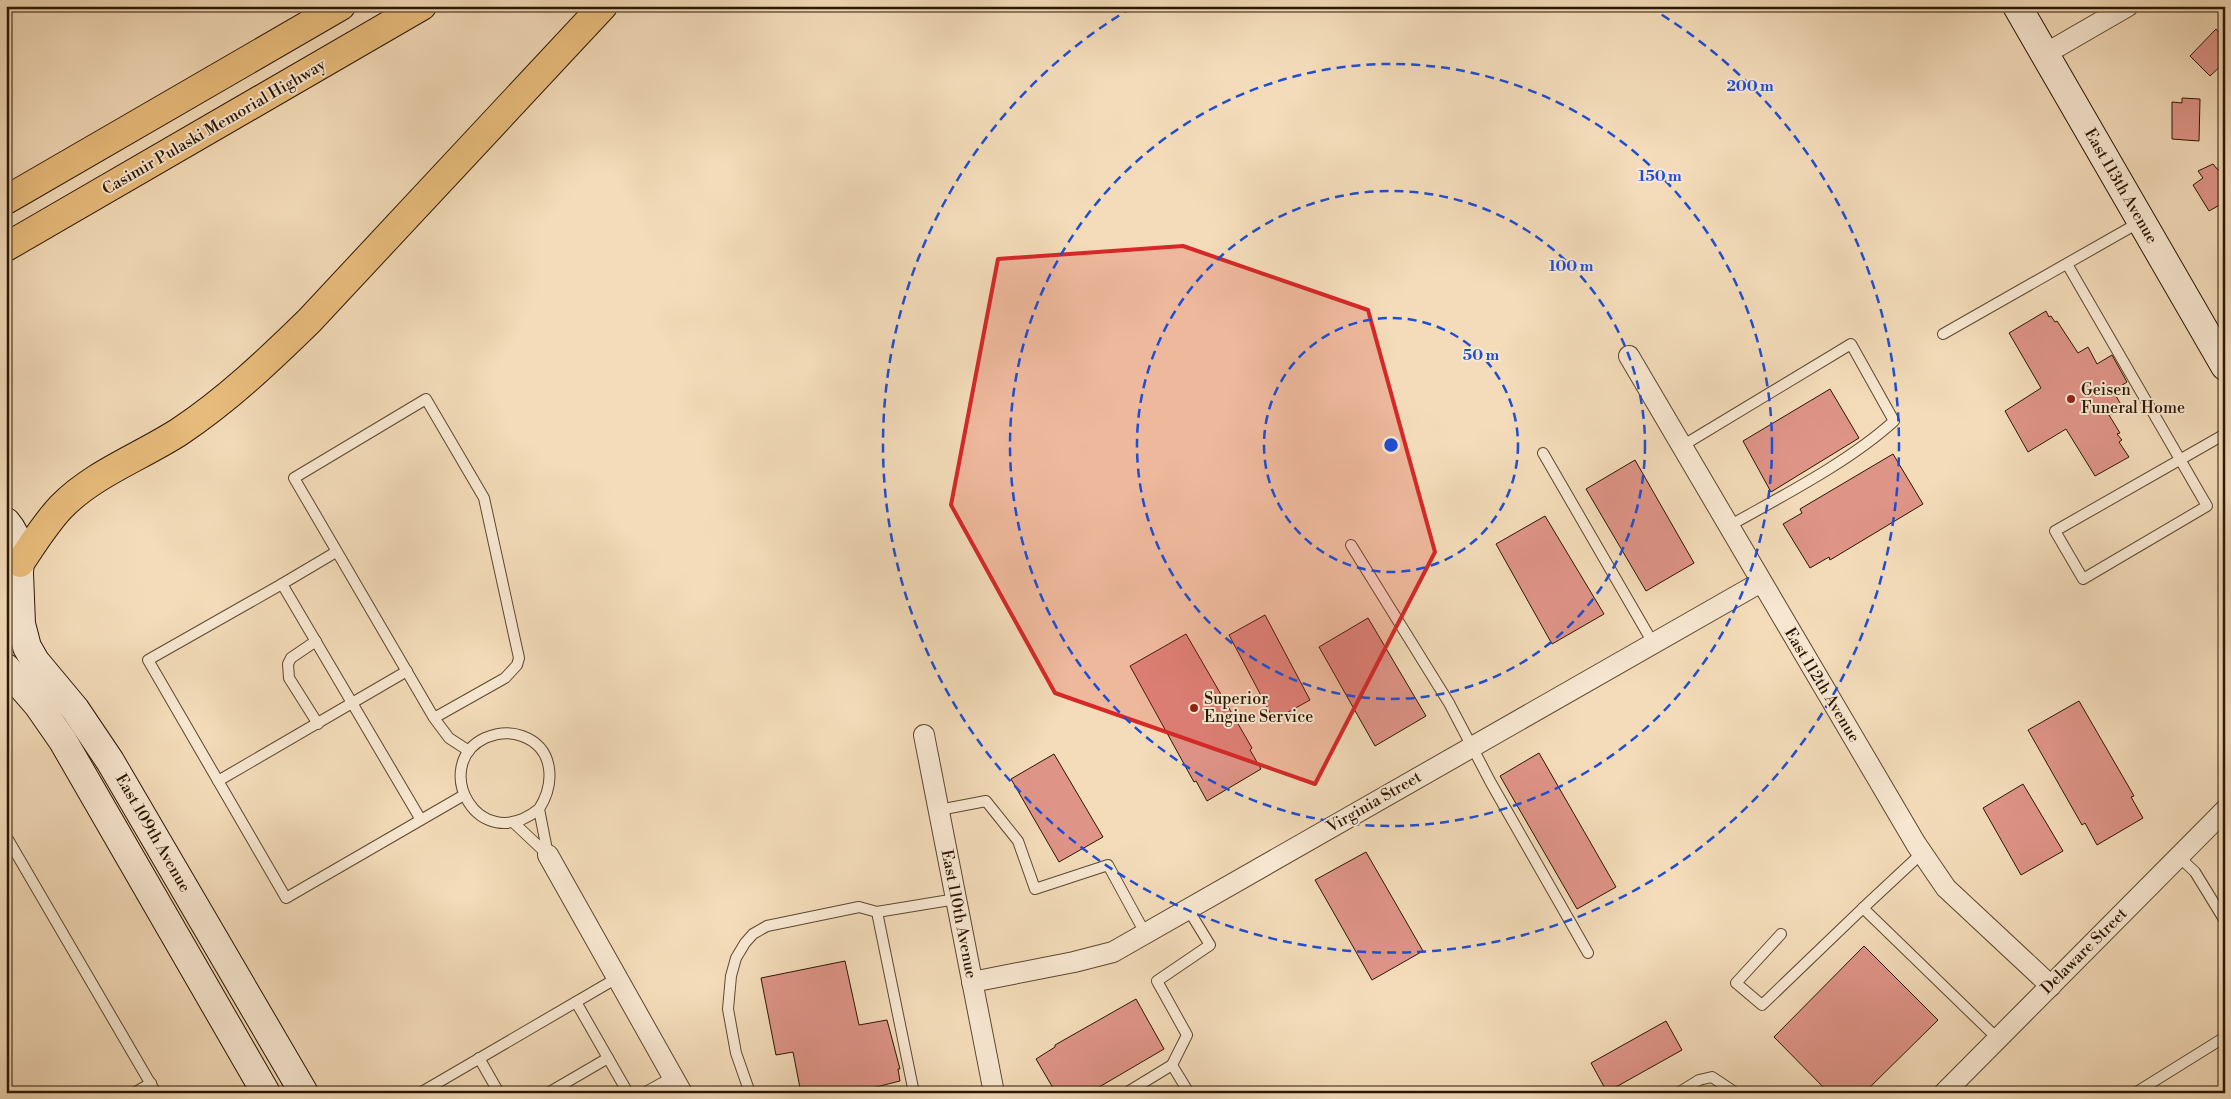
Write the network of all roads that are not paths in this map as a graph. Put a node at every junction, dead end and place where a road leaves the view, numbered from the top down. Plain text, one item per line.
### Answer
1 (341, 6) edge
2 (422, 6) edge
3 (603, 6) edge
4 (2017, 6) edge
5 (2128, 6) edge
6 (2045, 54) junction
7 (6, 200) edge
8 (2141, 221) junction
9 (6, 247) edge
10 (2067, 264) junction
11 (1943, 334) dead end
12 (1629, 356) dead end
13 (2225, 366) edge
14 (2225, 434) edge
15 (1682, 446) junction
16 (1543, 452) dead end
17 (2181, 460) junction
18 (6, 522) edge
19 (1729, 526) junction
20 (1351, 545) dead end
21 (336, 552) junction
22 (20, 568) junction
23 (1761, 582) junction
24 (282, 584) junction
25 (6, 598) edge
26 (316, 641) junction
27 (1653, 643) junction
28 (6, 668) edge
29 (407, 671) junction
30 (353, 703) junction
31 (434, 718) junction
32 (318, 724) junction
33 (924, 735) dead end
34 (1472, 747) junction
35 (469, 751) junction
36 (218, 781) junction
37 (464, 795) junction
38 (539, 809) junction
39 (939, 810) junction
40 (2225, 810) edge
41 (421, 820) junction
42 (514, 823) junction
43 (6, 836) edge
44 (1922, 853) junction
45 (548, 855) junction
46 (2178, 856) junction
47 (956, 899) junction
48 (1863, 908) junction
49 (1188, 909) junction
50 (877, 912) junction
51 (2225, 921) edge
52 (1145, 933) junction
53 (1781, 934) dead end
54 (1588, 953) dead end
55 (617, 978) junction
56 (972, 982) junction
57 (2051, 986) junction
58 (576, 1002) junction
59 (2225, 1037) edge
60 (1998, 1038) junction
61 (479, 1058) junction
62 (608, 1058) junction
63 (1172, 1065) junction
64 (151, 1083) junction
65 (677, 1085) edge
66 (134, 1093) edge
67 (156, 1093) edge
68 (266, 1093) edge
69 (304, 1093) edge
70 (420, 1093) edge
71 (499, 1093) edge
72 (548, 1093) edge
73 (628, 1093) edge
74 (644, 1093) edge
75 (750, 1093) edge
76 (914, 1093) edge
77 (994, 1093) edge
78 (1126, 1093) edge
79 (1189, 1093) edge
80 (1678, 1093) edge
81 (1736, 1093) edge
82 (1944, 1093) edge
83 (2135, 1093) edge

1 - 7 highway
2 - 9 highway, Casimir Pulaski Memorial Highway
3 - 22 highway
4 - 6 main road, East 113th Avenue
5 - 6 street
6 - 8 main road, East 113th Avenue
8 - 10 lane
8 - 13 main road, East 113th Avenue
10 - 11 lane
10 - 17 lane
12 - 15 street, East 112th Avenue
14 - 17 lane
15 - 19 street, East 112th Avenue
15 - 19 lane
16 - 27 lane
17 - 17 lane
18 - 22 main road, East 109th Avenue
19 - 23 street, East 112th Avenue
20 - 34 lane
21 - 24 lane
21 - 29 lane
21 - 31 lane
22 - 25 main road
22 - 69 main road, East 109th Avenue
23 - 27 street, Virginia Street
23 - 44 street, East 112th Avenue
24 - 26 lane
24 - 36 lane
26 - 30 lane
26 - 32 lane
27 - 34 street, Virginia Street
28 - 68 main road, East 109th Avenue
29 - 30 lane
29 - 31 lane
30 - 32 lane
30 - 41 lane
31 - 35 lane
32 - 36 lane
33 - 39 street, East 110th Avenue
34 - 49 street, Virginia Street
34 - 54 lane
35 - 37 lane
35 - 38 lane
36 - 41 lane
37 - 41 lane
37 - 42 lane
38 - 42 lane
38 - 45 lane
39 - 47 street, East 110th Avenue
39 - 52 lane
40 - 46 street, Delaware Street
42 - 45 lane
43 - 64 lane
44 - 48 lane
44 - 57 street, East 112th Avenue
45 - 55 street
46 - 51 lane
46 - 57 street, Delaware Street
47 - 50 lane
47 - 56 street, East 110th Avenue
48 - 53 lane
48 - 60 lane
49 - 52 street, Virginia Street
49 - 63 lane
50 - 75 lane
50 - 76 lane
52 - 56 street, Virginia Street
55 - 58 lane
55 - 65 street
56 - 77 street, East 110th Avenue
57 - 60 street, Delaware Street
58 - 61 lane
58 - 62 lane
59 - 83 lane
60 - 82 street, Delaware Street
61 - 70 lane
61 - 71 lane
62 - 72 lane
62 - 73 lane
63 - 78 lane
63 - 79 lane
64 - 66 lane
64 - 67 lane
65 - 74 lane
80 - 81 lane

